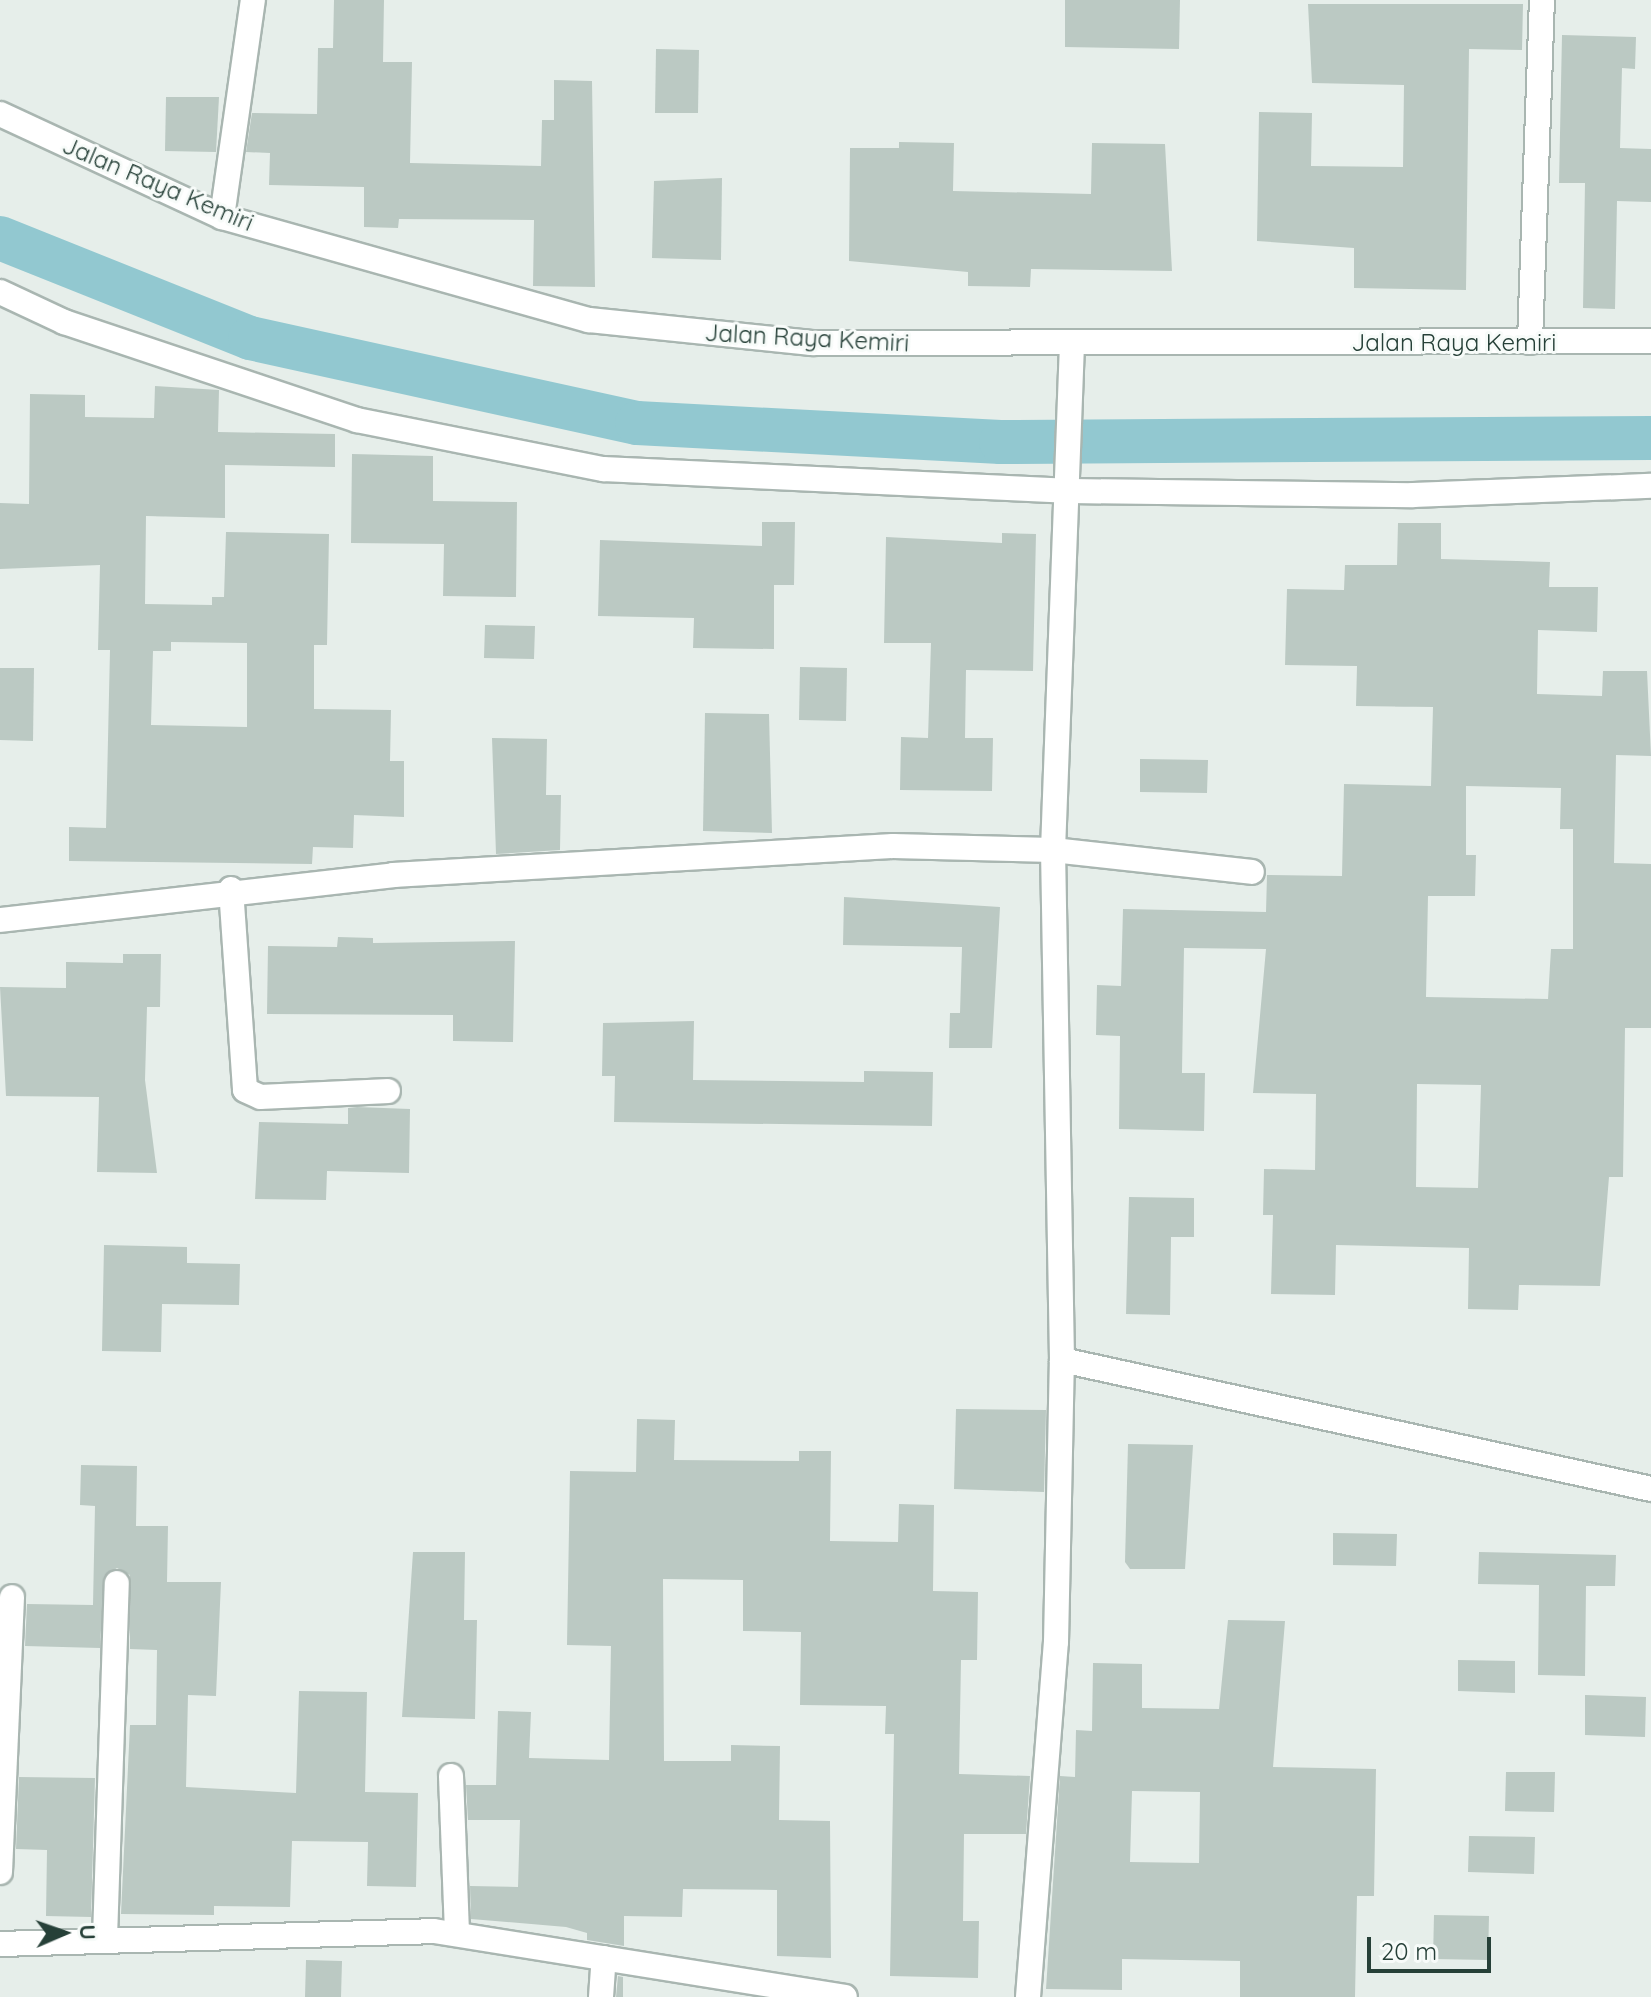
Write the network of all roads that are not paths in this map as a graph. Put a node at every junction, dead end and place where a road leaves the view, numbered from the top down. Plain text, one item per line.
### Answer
1 (253, 0) edge
2 (1542, 0) edge
3 (0, 114) edge
4 (222, 217) junction
5 (0, 292) edge
6 (1651, 341) edge
7 (1530, 342) junction
8 (1072, 343) junction
9 (1070, 482) junction
10 (1651, 486) edge
11 (1053, 850) junction
12 (1252, 872) dead end
13 (231, 889) junction
14 (0, 920) edge
15 (388, 1091) dead end
16 (1062, 1360) junction
17 (1651, 1489) edge
18 (117, 1583) dead end
19 (12, 1597) dead end
20 (451, 1776) dead end
21 (0, 1872) edge
22 (457, 1934) junction
23 (105, 1938) junction
24 (0, 1944) edge
25 (604, 1958) junction
26 (601, 1997) edge
27 (845, 1997) edge
28 (1028, 1997) edge

1 - 4 street
2 - 7 street
3 - 4 street, Jalan Raya Kemiri
4 - 8 street, Jalan Raya Kemiri
5 - 9 street
6 - 7 street, Jalan Raya Kemiri
7 - 8 street, Jalan Raya Kemiri
8 - 9 street
9 - 10 street
9 - 11 street
11 - 12 street
11 - 13 street
11 - 16 street
13 - 14 street
13 - 15 street
16 - 17 street
16 - 28 street
18 - 23 street
19 - 21 street
20 - 22 street
22 - 23 street
22 - 25 street
23 - 24 street
25 - 26 street
25 - 27 street

